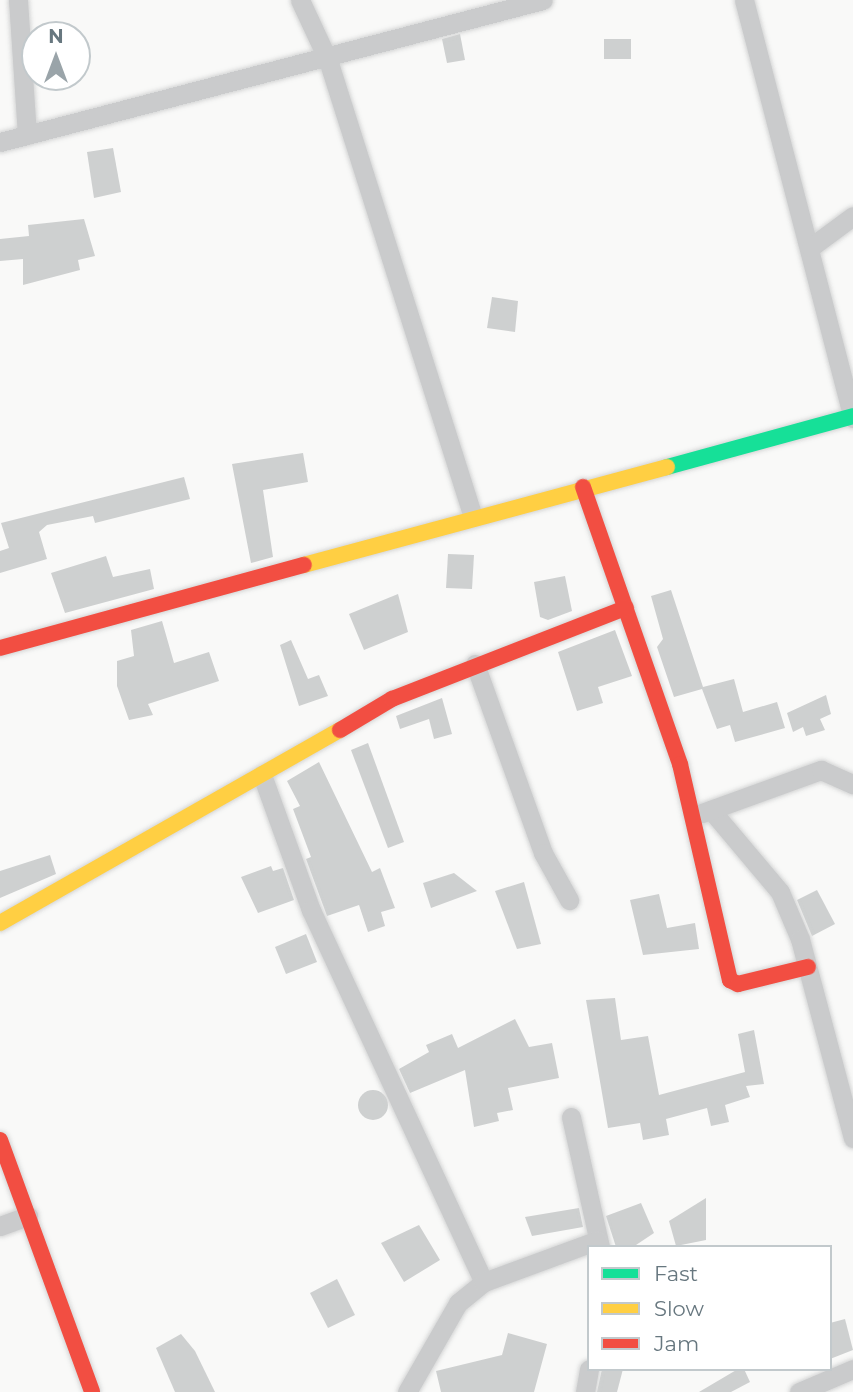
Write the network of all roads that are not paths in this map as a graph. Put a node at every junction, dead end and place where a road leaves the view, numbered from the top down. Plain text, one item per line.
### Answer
1 (18, 0) edge
2 (300, 0) edge
3 (543, 0) edge
4 (744, 0) edge
5 (328, 60) junction
6 (27, 135) junction
7 (0, 142) edge
8 (853, 216) edge
9 (811, 247) junction
10 (853, 417) edge
11 (583, 487) junction
12 (473, 516) junction
13 (626, 608) junction
14 (0, 649) edge
15 (475, 664) junction
16 (262, 775) junction
17 (853, 784) edge
18 (703, 813) junction
19 (569, 900) dead end
20 (0, 923) edge
21 (808, 967) junction
22 (571, 1116) dead end
23 (853, 1138) edge
24 (0, 1140) edge
25 (28, 1216) junction
26 (0, 1226) edge
27 (599, 1243) edge
28 (587, 1247) edge
29 (484, 1282) junction
30 (853, 1369) edge
31 (589, 1371) edge
32 (92, 1392) edge
33 (407, 1392) edge
34 (585, 1392) edge
35 (799, 1392) edge

1 - 6 street
2 - 5 street
3 - 5 street
4 - 9 street
5 - 6 street
5 - 12 street
6 - 7 street
8 - 9 street
9 - 10 street
10 - 11 street
11 - 12 street
11 - 13 street
12 - 14 street
13 - 15 street
13 - 18 street
15 - 16 street
15 - 19 street
16 - 20 street
16 - 29 street
17 - 18 street
18 - 21 street
18 - 21 street
21 - 23 street
22 - 27 street
24 - 25 street
25 - 26 street
25 - 32 street
28 - 29 street
29 - 33 street
30 - 35 street
31 - 34 street

